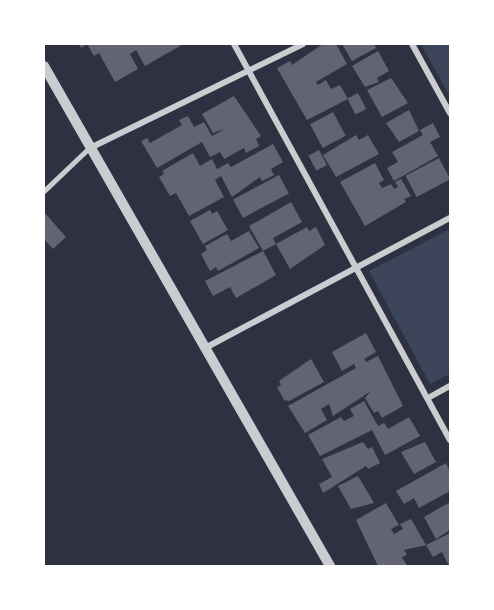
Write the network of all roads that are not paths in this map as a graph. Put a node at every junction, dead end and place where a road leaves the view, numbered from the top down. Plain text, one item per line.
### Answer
1 (234, 44) edge
2 (303, 44) edge
3 (412, 44) edge
4 (44, 66) edge
5 (250, 72) junction
6 (450, 113) edge
7 (89, 148) junction
8 (44, 191) edge
9 (450, 218) edge
10 (356, 267) junction
11 (207, 347) junction
12 (450, 386) edge
13 (428, 398) junction
14 (450, 440) edge
15 (330, 567) edge

1 - 5 street
2 - 5 street
3 - 6 street
4 - 7 street
5 - 7 street
5 - 10 street
7 - 8 lane
7 - 11 street
9 - 10 street
10 - 11 street
10 - 13 street
11 - 15 street
12 - 13 street
13 - 14 street

